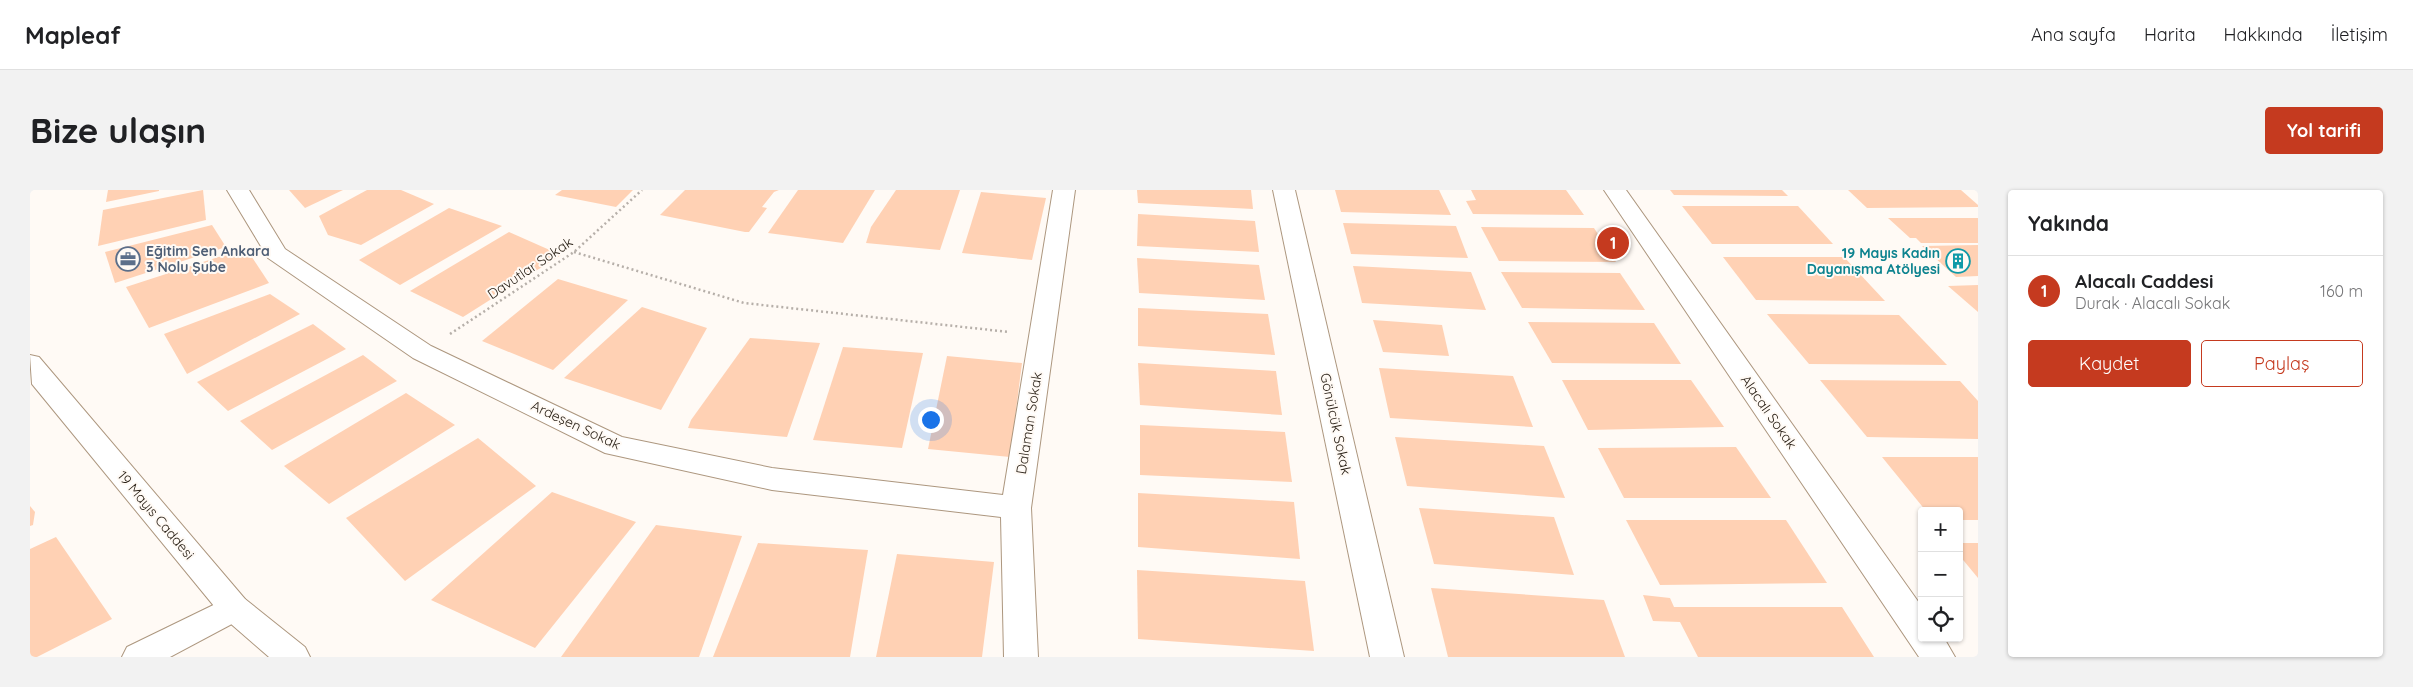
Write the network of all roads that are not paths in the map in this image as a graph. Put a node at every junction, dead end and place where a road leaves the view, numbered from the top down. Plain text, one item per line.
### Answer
1 (238, 190) edge
2 (1064, 190) edge
3 (1284, 190) edge
4 (1615, 190) edge
5 (34, 374) edge
6 (1016, 508) junction
7 (234, 608) junction
8 (1918, 628) edge
9 (1928, 642) edge
10 (138, 657) edge
11 (293, 657) edge
12 (1020, 657) edge
13 (1387, 657) edge
14 (1938, 657) edge

1 - 6 street, Ardeşen Sokak
2 - 6 street, Dalaman Sokak
3 - 13 street, Gönülcük Sokak
4 - 8 street, Alacalı Sokak
5 - 7 street, 19 Mayıs Caddesi
6 - 12 street, Dalaman Sokak
7 - 10 street
7 - 11 street, 19 Mayıs Caddesi
9 - 14 street

